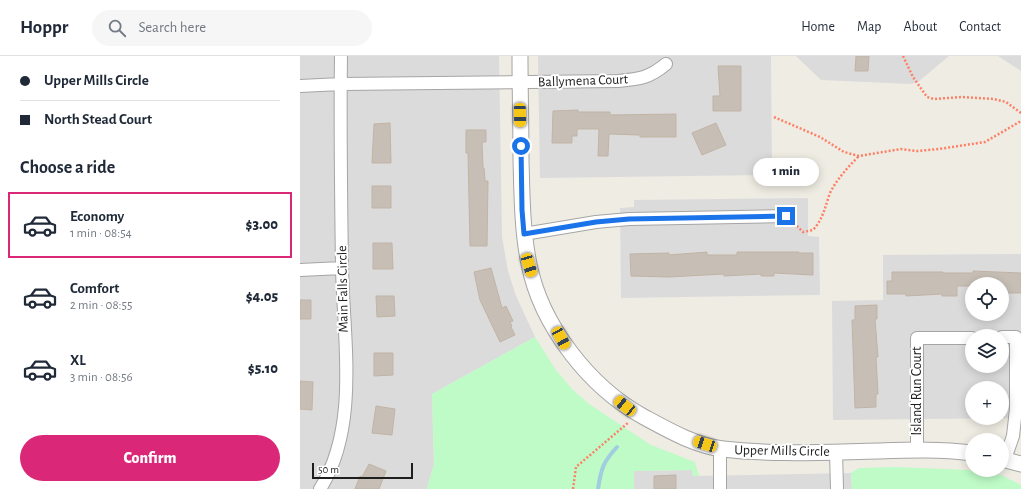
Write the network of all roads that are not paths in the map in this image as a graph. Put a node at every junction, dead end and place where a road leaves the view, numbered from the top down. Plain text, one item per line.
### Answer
1 (341, 56) edge
2 (520, 56) edge
3 (666, 64) dead end
4 (520, 83) junction
5 (340, 84) junction
6 (300, 86) edge
7 (786, 216) road end
8 (524, 234) junction
9 (342, 268) junction
10 (300, 270) edge
11 (1009, 337) edge
12 (965, 338) edge
13 (1009, 446) edge
14 (720, 449) junction
15 (917, 450) junction
16 (836, 452) junction
17 (965, 453) edge
18 (1009, 460) edge
19 (1021, 464) edge
20 (320, 489) edge
21 (720, 489) edge
22 (837, 489) edge

1 - 5 street, Main Falls Circle
2 - 4 street, Upper Mills Circle
3 - 4 street, Ballymena Court
4 - 5 street
4 - 8 street, Upper Mills Circle
5 - 6 street
5 - 9 street, Main Falls Circle
7 - 8 street
8 - 14 street, Upper Mills Circle
9 - 10 street
9 - 20 street, Main Falls Circle
11 - 13 street
12 - 15 street, Island Run Court
14 - 16 street, Upper Mills Circle
14 - 21 street
15 - 16 street, Upper Mills Circle
15 - 17 street, Upper Mills Circle
16 - 22 street
18 - 19 street

